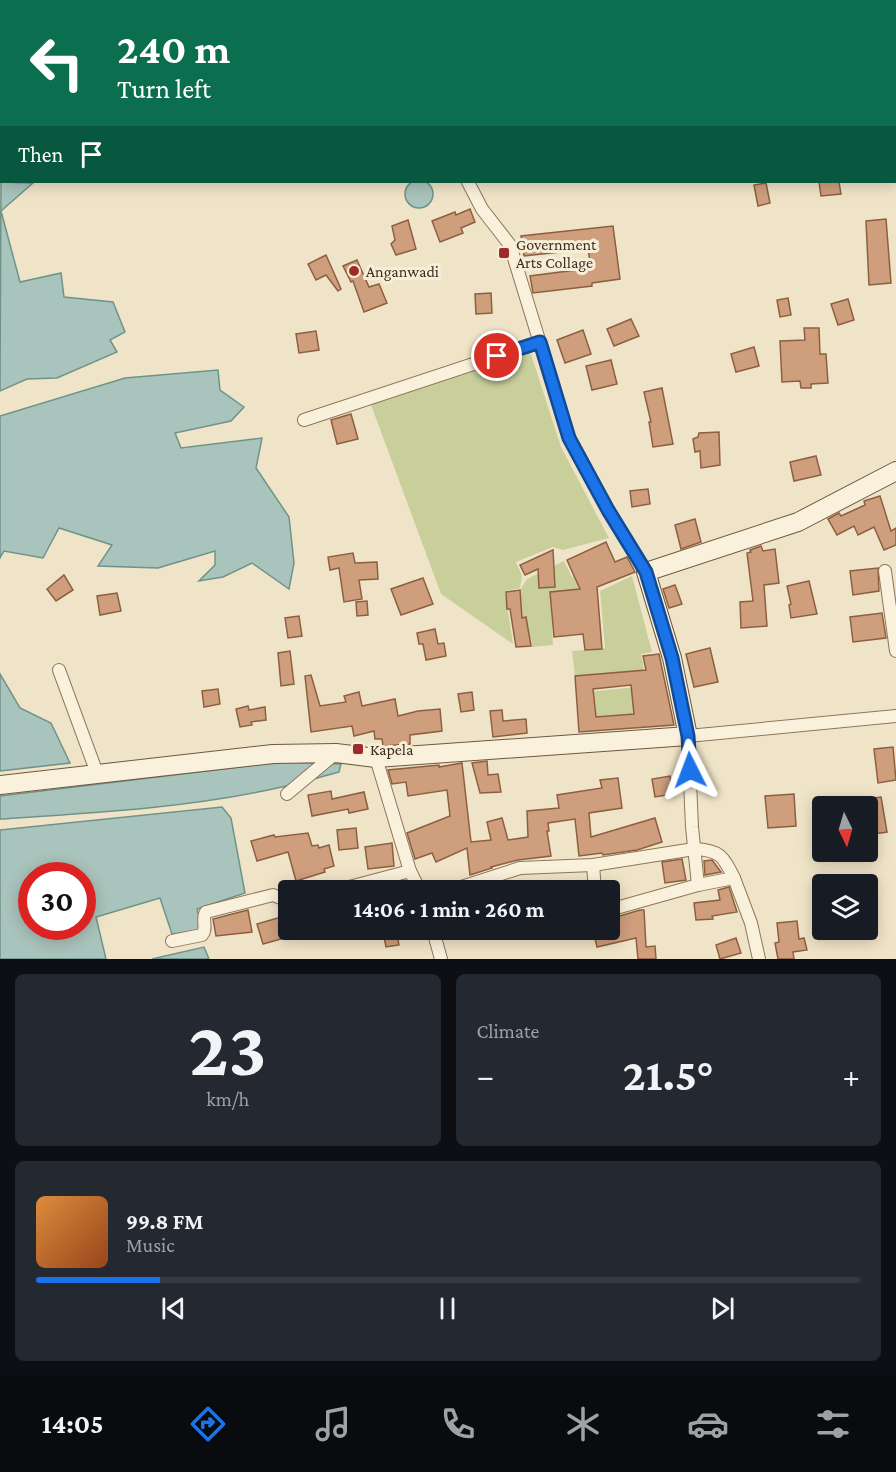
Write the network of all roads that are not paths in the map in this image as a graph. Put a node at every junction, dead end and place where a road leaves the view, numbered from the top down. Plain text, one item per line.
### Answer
1 (469, 183) edge
2 (540, 342) junction
3 (304, 420) dead end
4 (896, 471) edge
5 (885, 571) dead end
6 (646, 572) junction
7 (896, 651) edge
8 (59, 670) dead end
9 (896, 716) edge
10 (688, 736) junction
11 (336, 753) junction
12 (376, 758) junction
13 (98, 776) junction
14 (0, 785) edge
15 (287, 794) dead end
16 (694, 849) junction
17 (593, 865) junction
18 (410, 871) junction
19 (734, 878) junction
20 (376, 880) edge
21 (414, 880) edge
22 (483, 880) edge
23 (594, 880) edge
24 (698, 885) junction
25 (278, 897) edge
26 (620, 907) edge
27 (436, 940) edge
28 (172, 941) dead end
29 (441, 959) edge
30 (759, 959) edge

1 - 2 street
2 - 3 street
2 - 6 street
4 - 6 street
5 - 7 street
6 - 10 street
8 - 13 street
9 - 10 street
10 - 12 street
10 - 16 street
11 - 12 street
11 - 13 street
11 - 15 street
12 - 18 street
13 - 14 street
16 - 17 street
16 - 19 street
16 - 24 street
17 - 22 street
17 - 23 street
18 - 20 street
18 - 21 street
19 - 24 street
19 - 30 street
24 - 26 street
25 - 28 street
27 - 29 street

